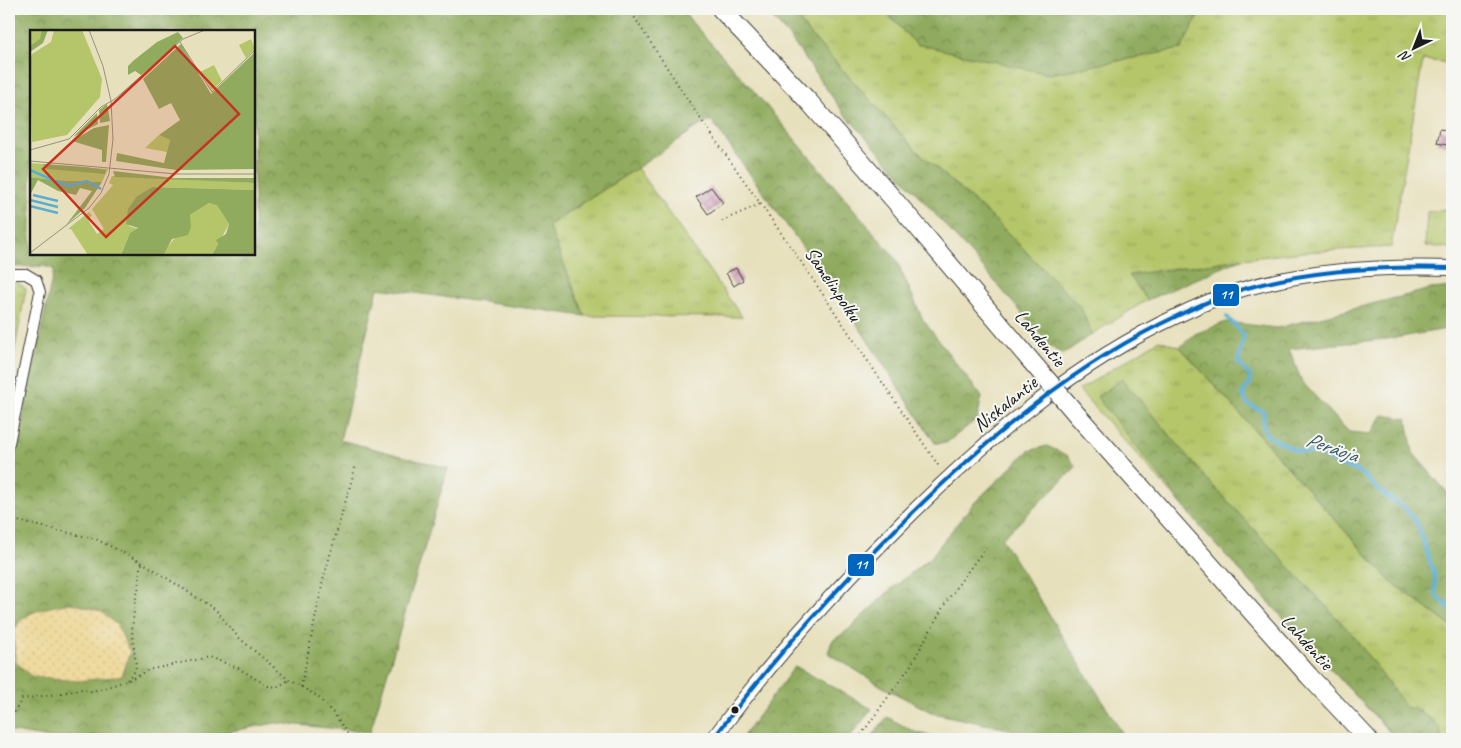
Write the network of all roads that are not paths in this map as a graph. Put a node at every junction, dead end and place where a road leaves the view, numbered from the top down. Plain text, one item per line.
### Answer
1 (721, 9) edge
2 (1452, 268) edge
3 (9, 274) edge
4 (9, 443) edge
5 (713, 739) edge
6 (1368, 739) edge

1 - 6 highway, Lahdentie, bridge
2 - 5 street, Niskalantie
3 - 4 street

